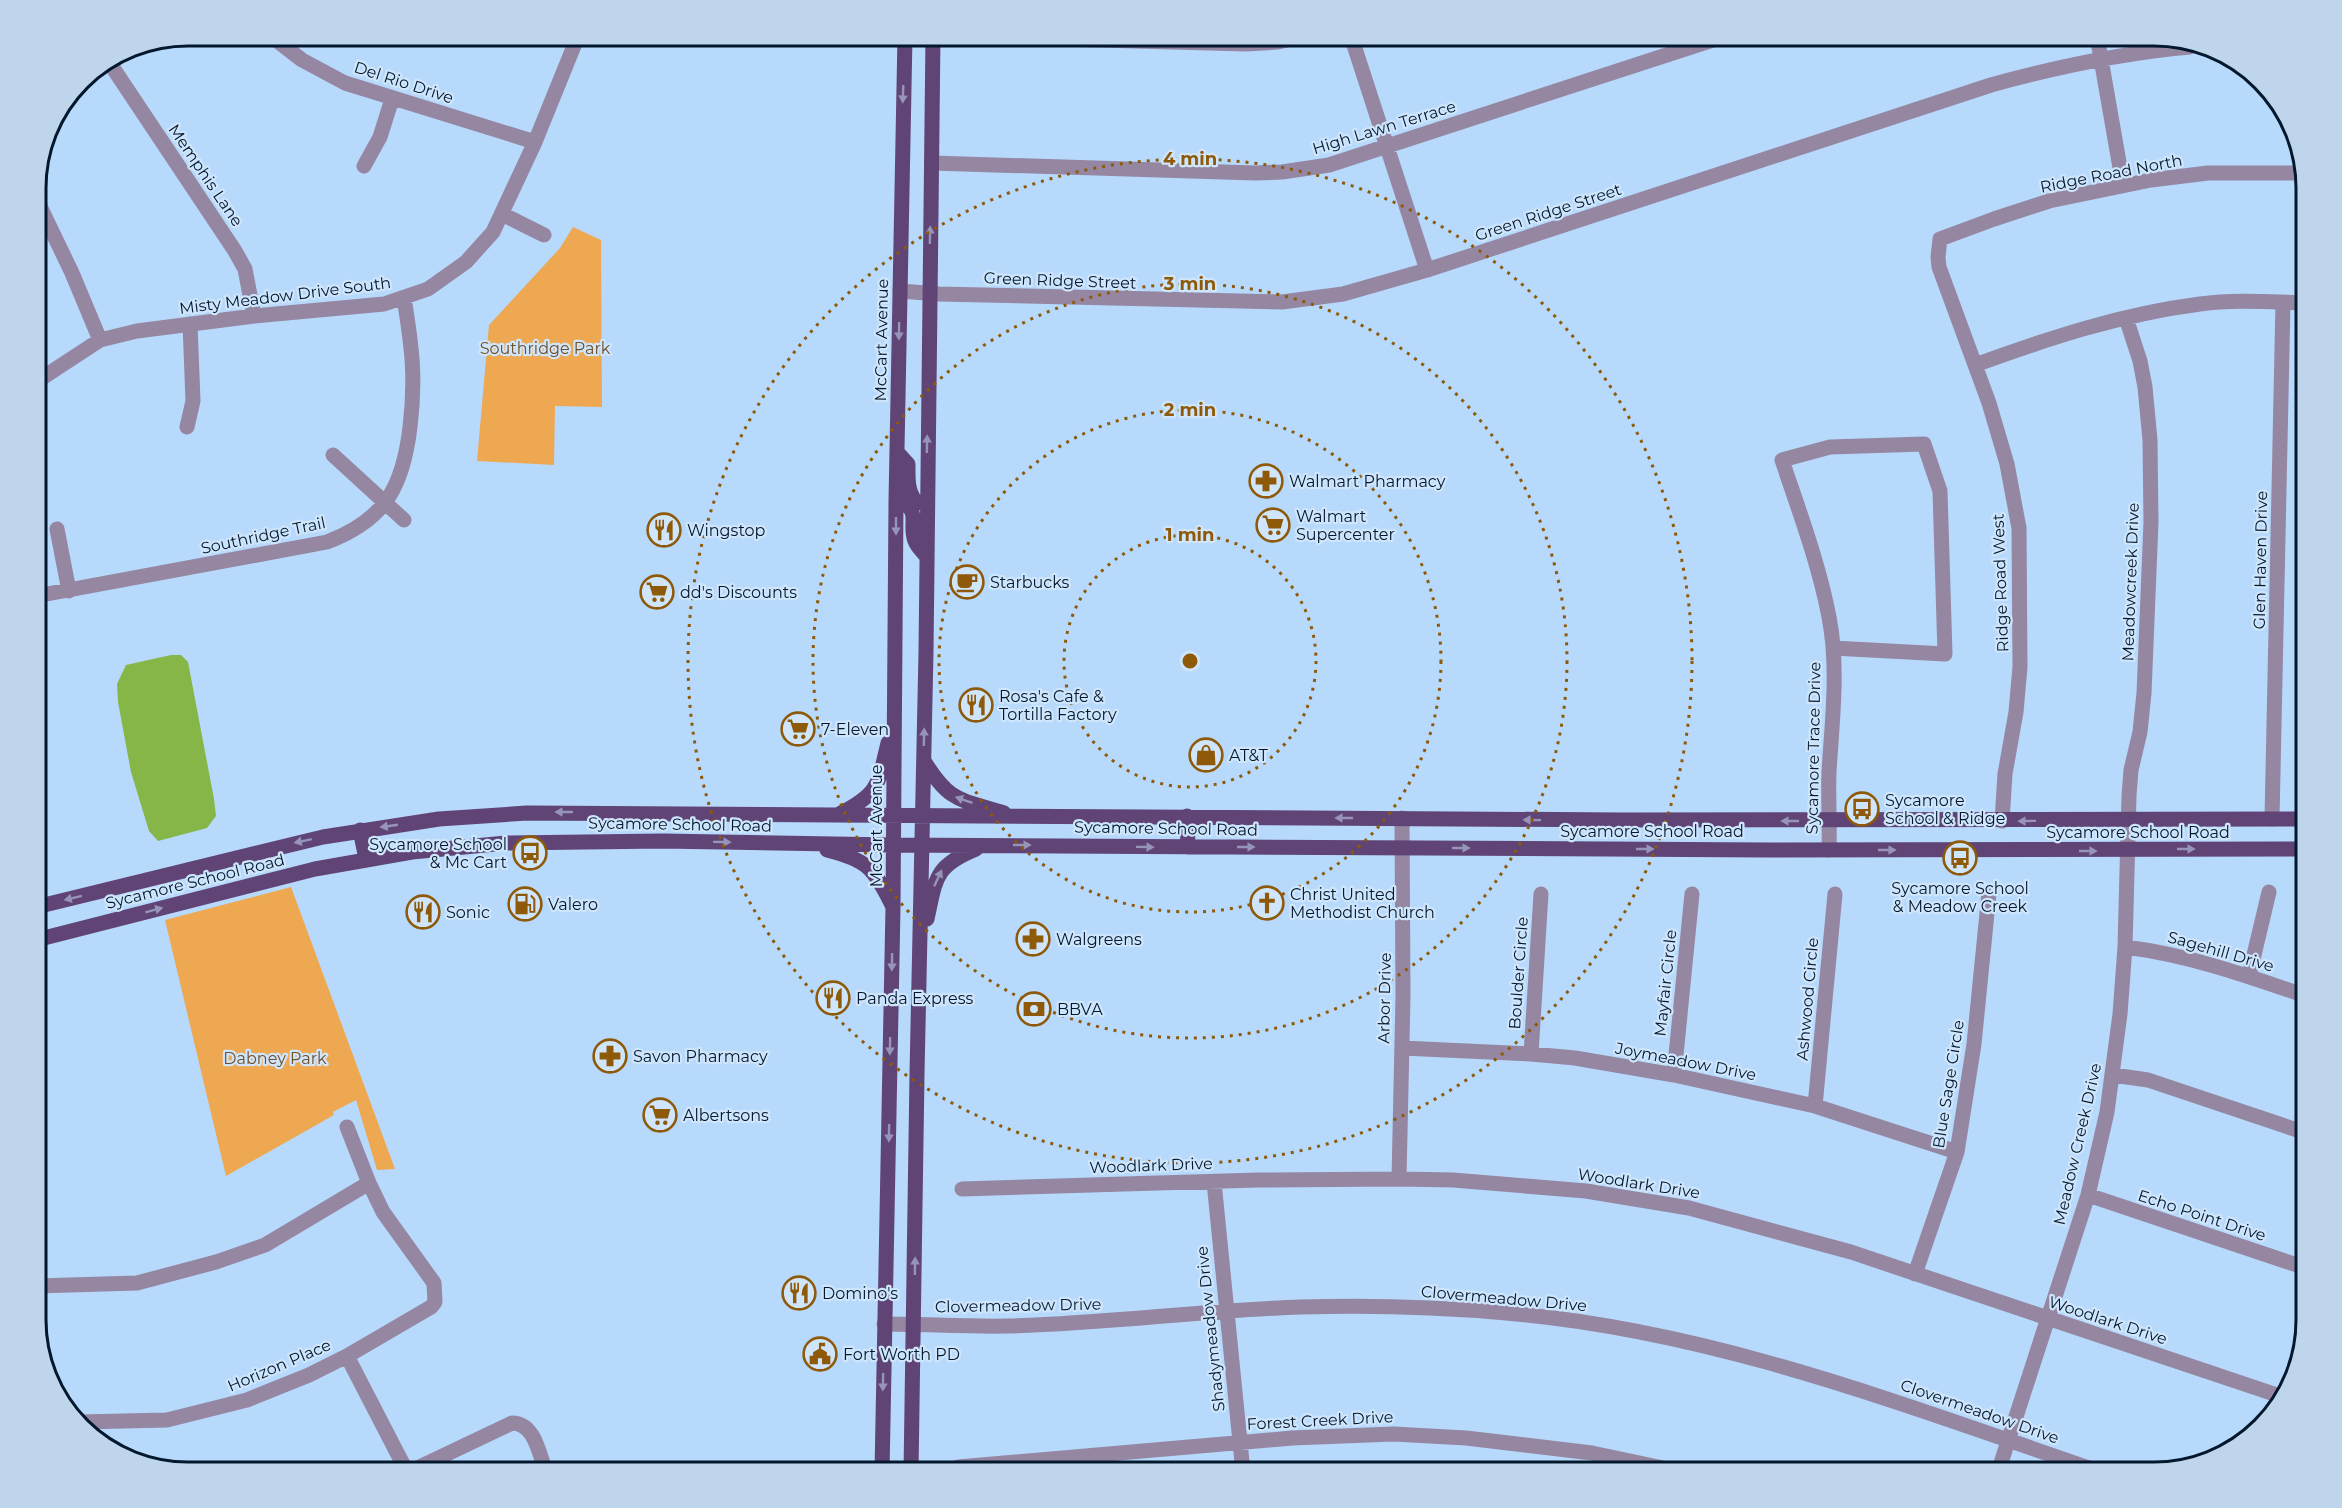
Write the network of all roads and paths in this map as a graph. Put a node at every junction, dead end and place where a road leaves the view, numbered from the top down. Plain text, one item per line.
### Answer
1 (284, 46) edge
2 (574, 46) edge
3 (905, 46) edge
4 (933, 46) edge
5 (1354, 46) edge
6 (1695, 46) edge
7 (2099, 46) edge
8 (2174, 48) edge
9 (2102, 59) junction
10 (113, 68) edge
11 (392, 99) junction
12 (535, 142) junction
13 (1387, 147) junction
14 (932, 163) junction
15 (363, 166) dead end
16 (2294, 173) edge
17 (2123, 185) junction
18 (502, 214) junction
19 (47, 230) edge
20 (544, 235) dead end
21 (1938, 247) joint
22 (1427, 270) junction
23 (900, 291) junction
24 (929, 294) junction
25 (404, 298) junction
26 (2283, 302) junction
27 (2296, 303) edge
28 (254, 316) junction
29 (2126, 318) junction
30 (190, 324) junction
31 (100, 340) junction
32 (1975, 365) junction
33 (47, 375) edge
34 (187, 427) dead end
35 (897, 452) junction
36 (333, 455) dead end
37 (896, 501) junction
38 (385, 502) junction
39 (927, 503) junction
40 (404, 520) dead end
41 (57, 529) dead end
42 (927, 557) junction
43 (69, 591) junction
44 (47, 594) edge
45 (1833, 648) junction
46 (894, 720) junction
47 (924, 761) junction
48 (665, 813) junction
49 (840, 813) junction
50 (894, 816) junction
51 (1187, 816) junction
52 (922, 817) junction
53 (1018, 817) junction
54 (1402, 818) junction
55 (2272, 819) junction
56 (2296, 819) edge
57 (1587, 820) junction
58 (2128, 820) junction
59 (1830, 821) junction
60 (2002, 821) junction
61 (360, 830) junction
62 (663, 841) junction
63 (801, 844) junction
64 (893, 845) junction
65 (922, 845) junction
66 (983, 845) junction
67 (1188, 847) junction
68 (1402, 848) junction
69 (1586, 849) junction
70 (2127, 849) junction
71 (2296, 849) edge
72 (1829, 850) junction
73 (366, 859) junction
74 (2270, 892) dead end
75 (1989, 893) dead end
76 (1541, 894) dead end
77 (1692, 894) dead end
78 (1835, 894) dead end
79 (47, 904) edge
80 (893, 908) junction
81 (47, 937) edge
82 (2125, 947) junction
83 (919, 955) junction
84 (2249, 976) junction
85 (2296, 992) edge
86 (1402, 1048) junction
87 (1531, 1054) junction
88 (917, 1074) junction
89 (889, 1075) junction
90 (1674, 1075) junction
91 (2114, 1075) junction
92 (1815, 1107) junction
93 (347, 1127) dead end
94 (2296, 1131) edge
95 (1956, 1152) junction
96 (1399, 1179) junction
97 (1214, 1182) junction
98 (369, 1183) junction
99 (962, 1189) dead end
100 (2088, 1195) junction
101 (2296, 1265) edge
102 (1915, 1274) junction
103 (47, 1286) edge
104 (1227, 1312) junction
105 (2048, 1319) junction
106 (884, 1324) junction
107 (914, 1324) junction
108 (347, 1356) junction
109 (2275, 1394) edge
110 (90, 1422) edge
111 (2008, 1440) junction
112 (1239, 1442) junction
113 (403, 1462) edge
114 (429, 1462) edge
115 (542, 1462) edge
116 (882, 1462) edge
117 (911, 1462) edge
118 (1014, 1462) edge
119 (1241, 1462) edge
120 (1635, 1462) edge
121 (2001, 1462) edge
122 (2072, 1462) edge

1 - 11 street, Del Rio Drive
2 - 12 street, Misty Meadow Drive South
3 -> 23 main road, McCart Avenue
4 - 14 main road
5 - 13 street
6 - 13 street, High Lawn Terrace
7 - 9 street
8 - 9 street, Green Ridge Street
9 - 17 street
9 - 22 street, Green Ridge Street
10 - 28 street, Memphis Lane
11 - 12 street, Del Rio Drive
11 - 15 street
12 - 18 street, Misty Meadow Drive South
13 - 14 street, High Lawn Terrace
13 - 22 street
24 -> 14 main road
16 - 17 street, Ridge Road North
17 - 21 street, Ridge Road North
18 - 20 street
18 - 25 street, Misty Meadow Drive South
19 - 31 street
21 - 32 street, Ridge Road West
22 - 24 street, Green Ridge Street
23 - 24 street, Green Ridge Street
23 -> 35 main road, McCart Avenue
39 -> 24 main road
25 - 28 street, Misty Meadow Drive South
25 - 38 street, Southridge Trail
26 - 27 street
26 - 29 street
26 - 55 street, Glen Haven Drive
28 - 30 street, Misty Meadow Drive South
29 - 32 street
29 - 58 street, Meadowcreek Drive
30 - 31 street, Misty Meadow Drive South
30 - 34 street
31 - 33 street, Misty Meadow Drive South
32 - 60 street, Ridge Road West
35 - 37 main road, McCart Avenue
35 - 39 main road
36 - 38 street
37 - 42 main road
37 -> 46 main road, McCart Avenue
38 - 40 street
38 - 43 street, Southridge Trail
39 - 42 main road
41 - 43 street
47 -> 42 main road
43 - 44 street, Southridge Trail
45 - 45 street, Sycamore Trace Drive
45 - 59 street, Sycamore Trace Drive
46 - 49 main road
46 - 50 main road, McCart Avenue
47 - 52 main road
53 -> 47 main road
48 - 49 main road, Sycamore School Road
48 -> 61 main road, Sycamore School Road
48 - 62 main road
49 - 50 main road, Sycamore School Road
50 - 52 main road, Sycamore School Road
50 - 64 main road, McCart Avenue
51 - 53 main road, Sycamore School Road
54 -> 51 main road, Sycamore School Road
51 - 67 main road
52 - 53 main road, Sycamore School Road
52 - 65 main road
57 -> 54 main road, Sycamore School Road
54 - 68 street, Arbor Drive
55 - 56 main road, Sycamore School Road
55 - 58 main road, Sycamore School Road
59 -> 57 main road, Sycamore School Road
57 - 69 main road
58 -> 60 main road, Sycamore School Road
58 - 70 street, Meadowcreek Drive
59 - 60 main road, Sycamore School Road
59 - 72 street, Sycamore Trace Drive
61 - 73 main road
61 -> 79 main road, Sycamore School Road
62 -> 63 main road, Sycamore School Road
62 - 73 main road, Sycamore School Road
63 - 64 main road, Sycamore School Road
63 - 80 main road
64 - 65 main road, Sycamore School Road
64 - 80 main road, McCart Avenue
65 - 66 main road, Sycamore School Road
65 - 83 main road
66 -> 67 main road, Sycamore School Road
83 -> 66 main road
67 -> 68 main road, Sycamore School Road
68 -> 69 main road, Sycamore School Road
68 - 86 street, Arbor Drive
69 -> 72 main road, Sycamore School Road
70 -> 71 main road, Sycamore School Road
72 -> 70 main road, Sycamore School Road
70 - 82 street, Meadow Creek Drive
81 -> 73 main road, Sycamore School Road
74 - 84 street
75 - 95 street, Blue Sage Circle
76 - 87 street, Boulder Circle
77 - 90 street, Mayfair Circle
78 - 92 street, Ashwood Circle
80 -> 89 main road, McCart Avenue
82 - 84 street, Sagehill Drive
82 - 91 street, Meadow Creek Drive
83 - 88 main road
84 - 85 street, Sagehill Drive
86 - 87 street, Joymeadow Drive
86 - 96 street, Arbor Drive
87 - 90 street, Joymeadow Drive
88 - 89 main road
107 -> 88 main road
89 -> 106 main road, McCart Avenue
90 - 92 street, Joymeadow Drive
91 - 94 street
91 - 100 street, Meadow Creek Drive
92 - 95 street, Joymeadow Drive
93 - 98 street
95 - 102 street, Blue Sage Circle
96 - 97 street, Woodlark Drive
96 - 102 street, Woodlark Drive
97 - 99 street, Woodlark Drive
97 - 104 street, Shadymeadow Drive
98 - 103 street
98 - 108 street, Horizon Place
100 - 101 street, Echo Point Drive
100 - 105 street, Meadow Creek Drive
102 - 105 street, Woodlark Drive
104 - 107 street, Clovermeadow Drive
104 - 111 street, Clovermeadow Drive
104 - 112 street, Shadymeadow Drive
105 - 109 street, Woodlark Drive
105 - 111 street, Meadow Creek Drive
106 - 107 street, Clovermeadow Drive
106 -> 116 main road, McCart Avenue
107 - 117 main road
108 - 110 street, Horizon Place
108 - 113 street
111 - 121 street, Meadow Creek Drive
111 - 122 street, Clovermeadow Drive
112 - 118 street, Forest Creek Drive
112 - 119 street, Shadymeadow Drive
112 - 120 street, Forest Creek Drive
114 - 115 street

